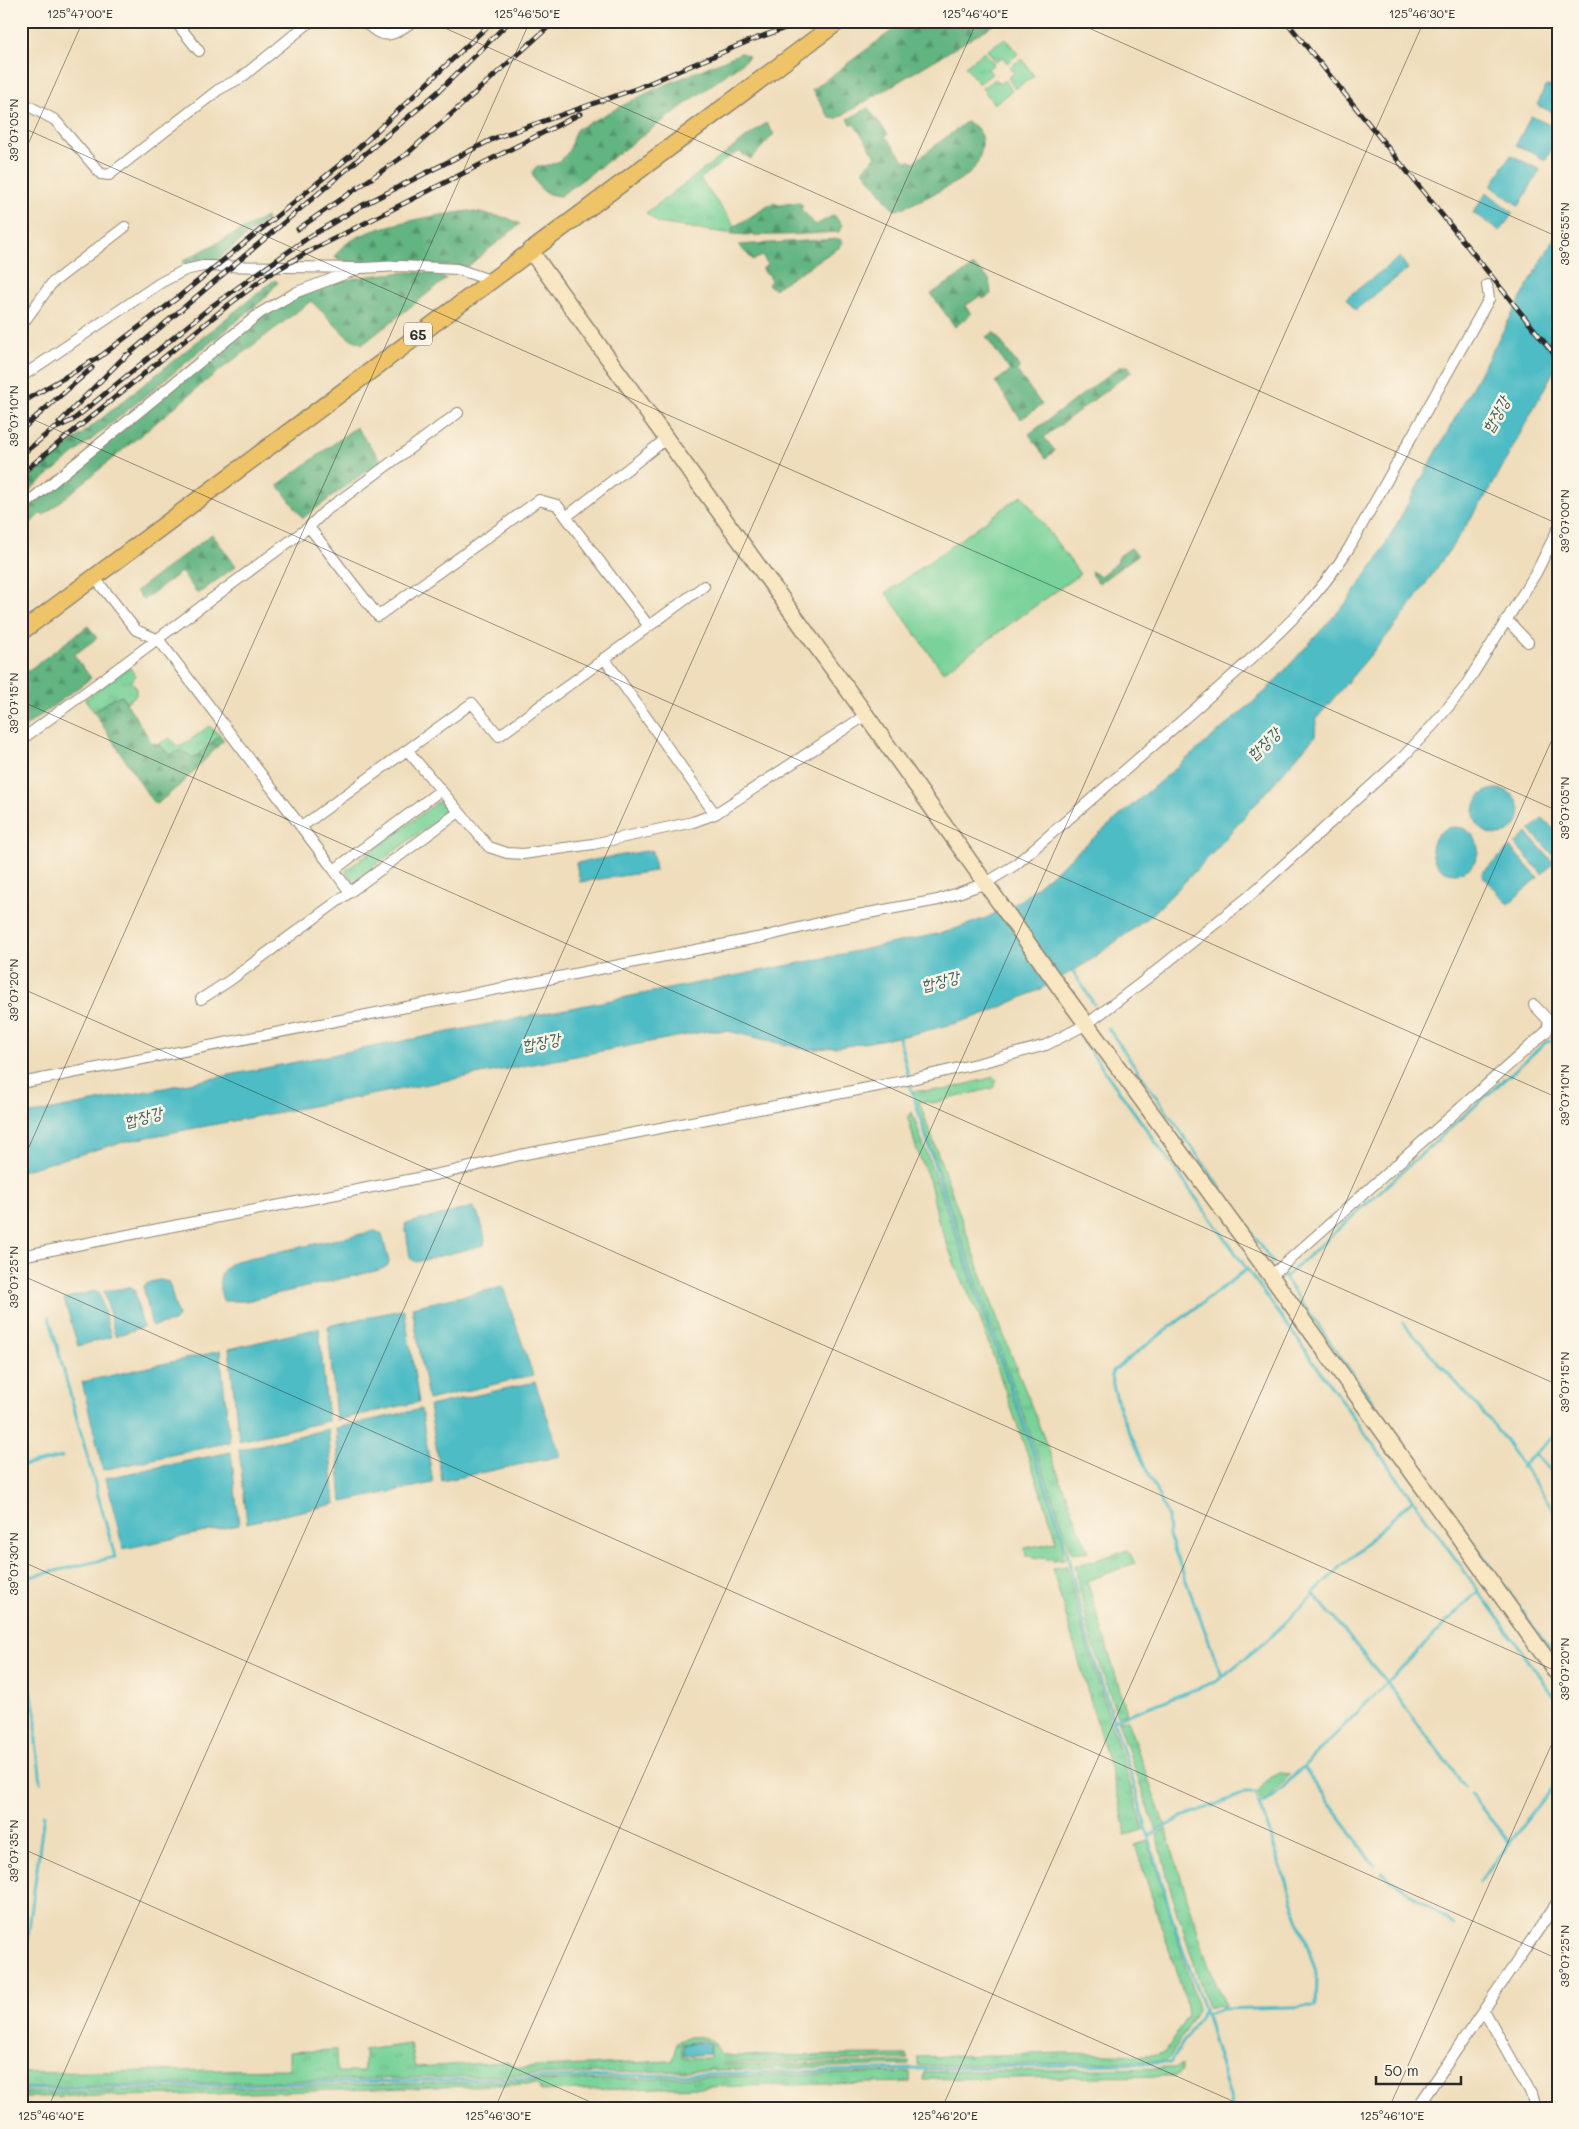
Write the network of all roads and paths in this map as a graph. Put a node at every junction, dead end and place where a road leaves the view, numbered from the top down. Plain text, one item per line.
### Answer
1 (175, 21) edge
2 (311, 21) edge
3 (365, 21) edge
4 (413, 21) edge
5 (839, 21) edge
6 (199, 51) dead end
7 (21, 102) edge
8 (125, 227) dead end
9 (530, 250) junction
10 (362, 268) junction
11 (490, 280) junction
12 (1487, 285) dead end
13 (21, 326) edge
14 (21, 378) edge
15 (458, 413) dead end
16 (666, 439) junction
17 (21, 508) edge
18 (566, 517) junction
19 (309, 527) junction
20 (1558, 529) edge
21 (94, 577) junction
22 (704, 586) dead end
23 (1508, 621) junction
24 (648, 625) junction
25 (21, 632) edge
26 (159, 640) junction
27 (1528, 642) dead end
28 (604, 658) junction
29 (866, 715) junction
30 (21, 740) edge
31 (407, 750) junction
32 (441, 790) junction
33 (459, 812) junction
34 (715, 814) junction
35 (301, 828) junction
36 (334, 870) junction
37 (990, 888) junction
38 (349, 891) junction
39 (201, 999) dead end
40 (1534, 1005) dead end
41 (1087, 1024) junction
42 (21, 1083) edge
43 (21, 1256) edge
44 (1271, 1276) junction
45 (1558, 1675) edge
46 (1558, 1901) edge
47 (1484, 2010) junction
48 (1417, 2108) edge
49 (1535, 2108) edge

1 - 6 street
2 - 7 street
3 - 4 street
5 - 9 main road, 65
8 - 13 street
9 - 11 main road, 65
9 - 16 street
10 - 11 street
10 - 14 street
10 - 17 street
11 - 21 main road, 65
12 - 37 street
15 - 19 street
16 - 18 street
16 - 29 street
18 - 19 street
18 - 24 street
19 - 26 street
20 - 23 street
21 - 25 main road, 65
21 - 26 street
22 - 24 street
23 - 27 street
23 - 41 street
24 - 28 street
26 - 30 street
26 - 35 street
28 - 31 street
28 - 34 street
29 - 34 street
29 - 37 street
31 - 32 street
31 - 35 street
32 - 33 street
32 - 36 street
33 - 34 street
33 - 38 street
35 - 36 street
36 - 38 street
37 - 41 street
37 - 42 street
38 - 39 street
40 - 44 street
41 - 43 street
41 - 44 street
44 - 45 street
46 - 47 street
47 - 48 street
47 - 49 street

